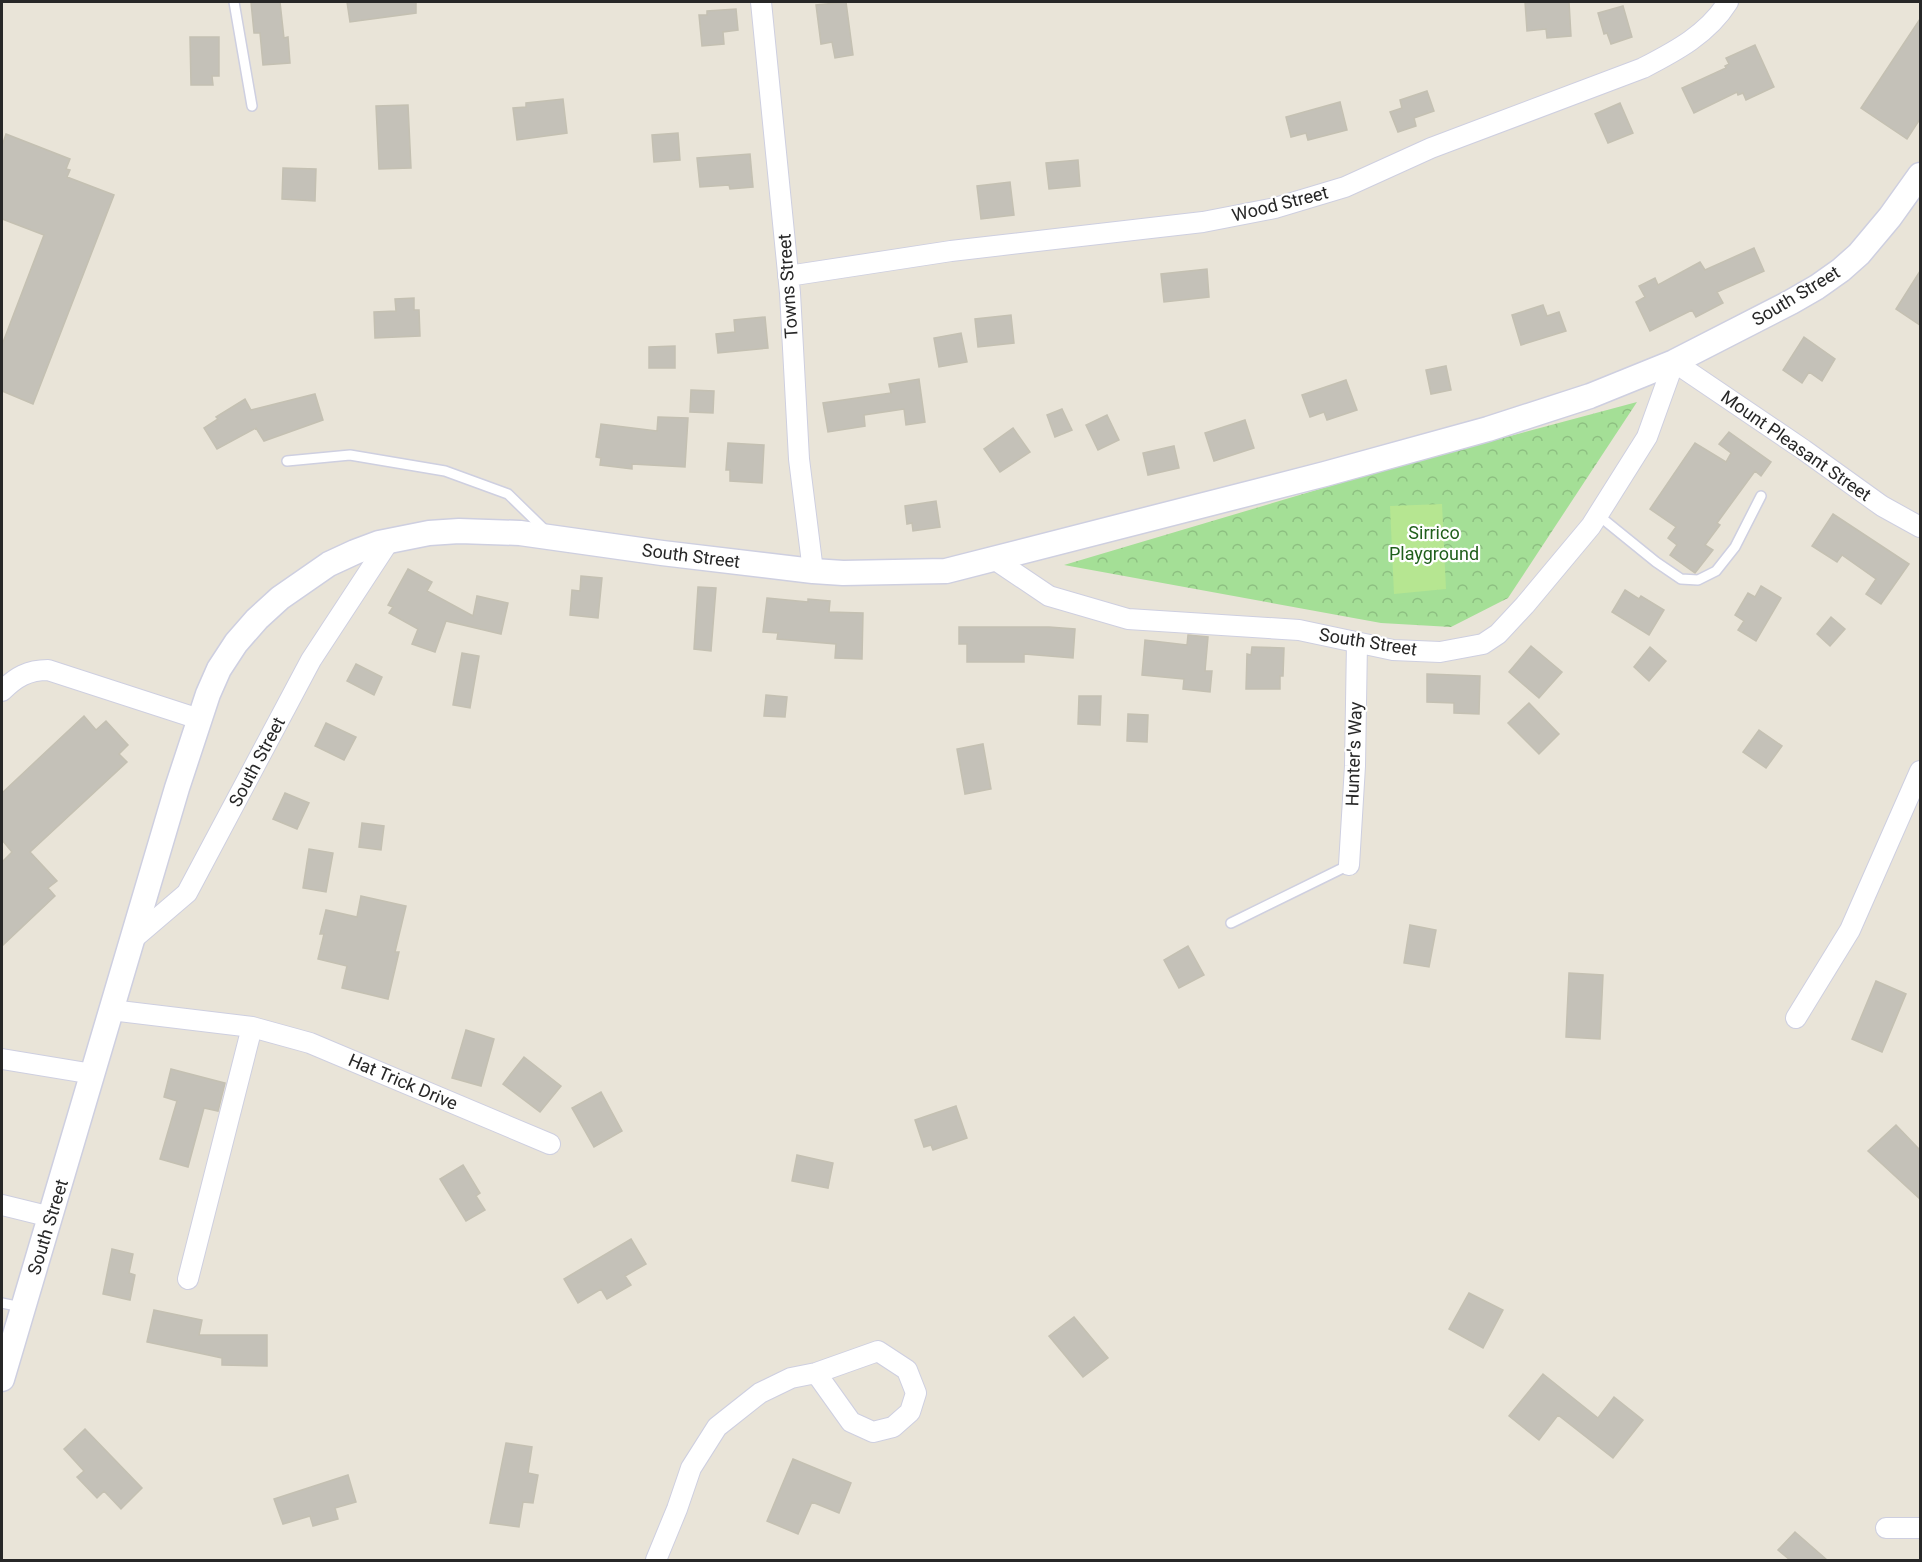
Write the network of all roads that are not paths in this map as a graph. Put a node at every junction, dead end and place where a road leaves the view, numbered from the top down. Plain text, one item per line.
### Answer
1 (234, 2) edge
2 (761, 2) edge
3 (1728, 2) edge
4 (252, 106) dead end
5 (1920, 176) edge
6 (788, 276) junction
7 (1674, 362) junction
8 (287, 461) dead end
9 (1761, 496) dead end
10 (1598, 515) junction
11 (1920, 527) edge
12 (553, 538) junction
13 (388, 541) junction
14 (994, 559) junction
15 (813, 571) junction
16 (1357, 642) junction
17 (2, 691) edge
18 (199, 719) junction
19 (1920, 771) edge
20 (1350, 865) joint
21 (1230, 922) dead end
22 (132, 940) junction
23 (111, 1010) junction
24 (1796, 1018) dead end
25 (252, 1027) junction
26 (2, 1059) edge
27 (93, 1074) junction
28 (550, 1144) dead end
29 (2, 1205) edge
30 (51, 1217) junction
31 (188, 1279) dead end
32 (12, 1305) edge
33 (816, 1373) junction
34 (2, 1378) edge
35 (1886, 1528) dead end
36 (1920, 1528) edge
37 (656, 1560) edge

1 - 4 lane
2 - 6 street, Towns Street
3 - 6 street, Wood Street
5 - 7 street, South Street
6 - 15 street, Towns Street
7 - 10 street, South Street
7 - 11 street, Mount Pleasant Street
7 - 14 street, South Street
8 - 12 lane
9 - 10 lane
10 - 16 street, South Street
12 - 13 street, South Street
12 - 15 street, South Street
13 - 18 street, South Street
13 - 22 street, South Street
14 - 15 street, South Street
14 - 16 street, South Street
16 - 20 street, Hunter's Way
17 - 18 street
18 - 22 street, South Street
19 - 24 street
20 - 21 lane
22 - 23 street, South Street
23 - 25 street, Hat Trick Drive
23 - 27 street, South Street
25 - 28 street, Hat Trick Drive
25 - 31 street
26 - 27 street
27 - 30 street, South Street
29 - 30 street
30 - 32 street, South Street
32 - 34 street, South Street
33 - 33 street
33 - 37 street
35 - 36 street

